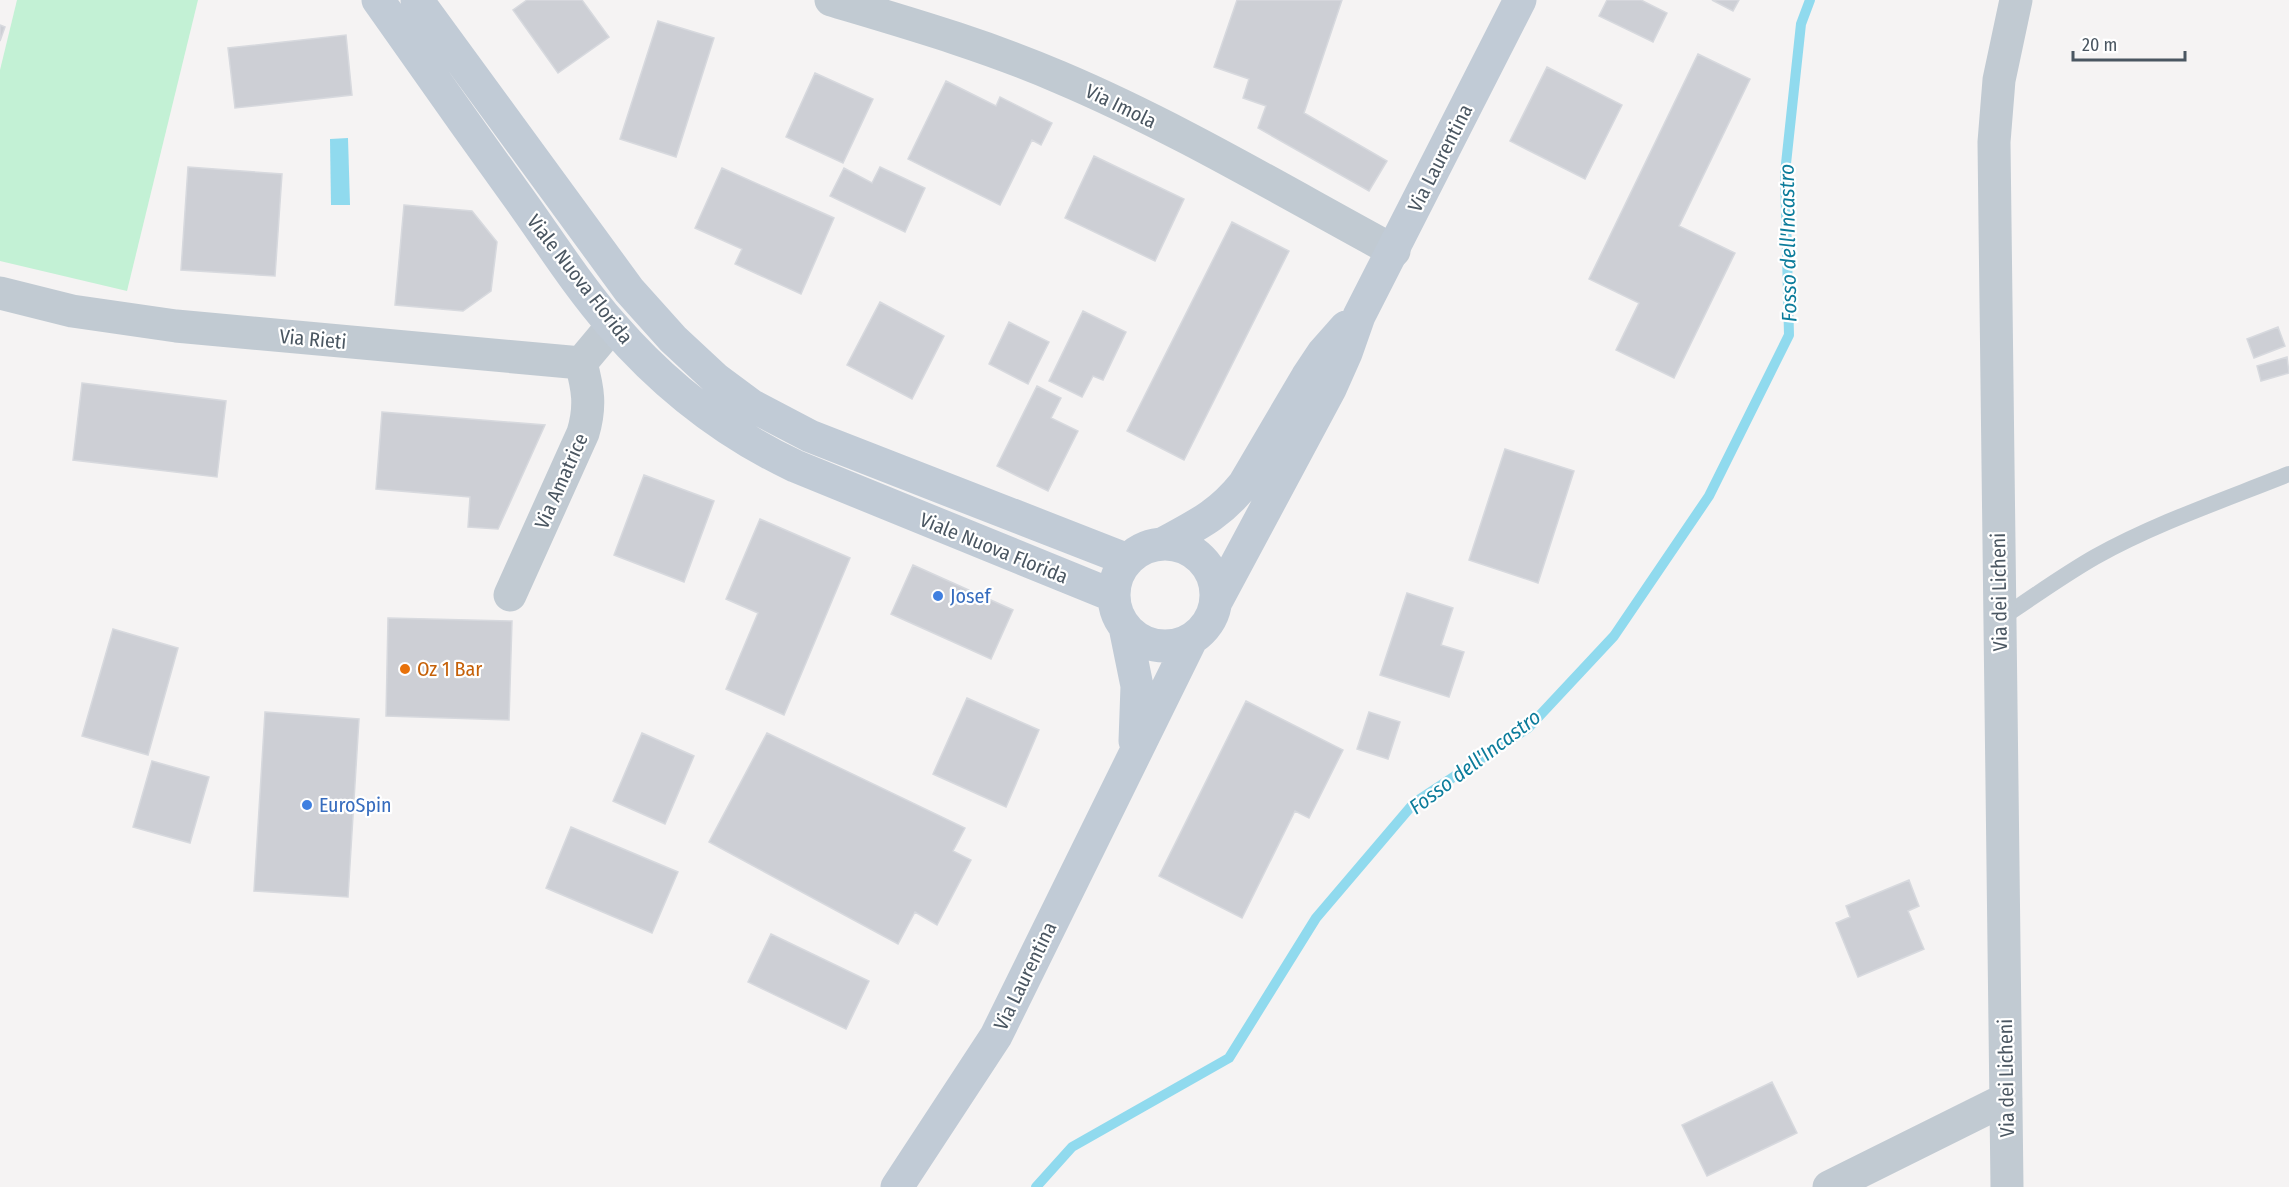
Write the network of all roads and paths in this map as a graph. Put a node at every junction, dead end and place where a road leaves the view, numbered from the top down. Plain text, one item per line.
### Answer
1 (378, 0) edge
2 (417, 0) edge
3 (831, 0) edge
4 (1520, 0) edge
5 (2016, 0) edge
6 (1394, 251) junction
7 (0, 293) edge
8 (1359, 316) junction
9 (612, 326) junction
10 (581, 363) junction
11 (2289, 474) edge
12 (1164, 543) junction
13 (1128, 560) junction
14 (510, 595) dead end
15 (1114, 596) junction
16 (1217, 600) junction
17 (1999, 620) junction
18 (1125, 627) junction
19 (1191, 640) junction
20 (1133, 754) junction
21 (2006, 1099) junction
22 (897, 1187) edge
23 (1829, 1187) edge
24 (2007, 1187) edge

1 - 9 main road, Viale Nuova Florida
2 - 13 main road, Viale Nuova Florida
3 - 6 street, Via Imola
4 - 6 main road, Via Laurentina
5 - 17 street, Via dei Licheni
6 - 8 main road, Via Laurentina
7 - 10 street, Via Rieti
8 - 12 main road, Via Laurentina
8 - 16 main road, Via Laurentina
9 - 10 street
9 - 15 main road, Viale Nuova Florida
10 - 14 street, Via Amatrice
11 - 17 lane
12 - 13 main road
12 - 16 main road
13 - 15 main road
15 - 18 main road
16 - 19 main road
17 - 21 street, Via dei Licheni
18 - 19 main road
18 - 20 main road, Via Laurentina
19 - 20 main road, Via Laurentina
20 - 22 main road, Via Laurentina
21 - 23 street
21 - 24 street, Via dei Licheni

